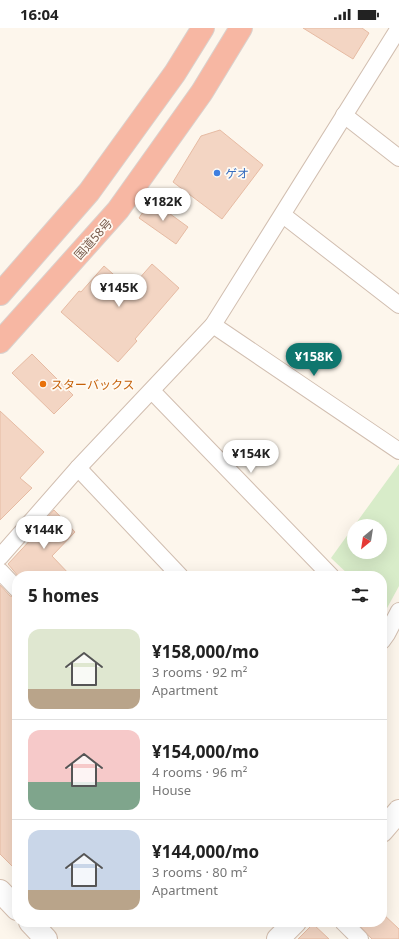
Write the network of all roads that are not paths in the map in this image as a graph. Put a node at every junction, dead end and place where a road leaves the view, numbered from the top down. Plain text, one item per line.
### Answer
1 (203, 28) edge
2 (241, 28) edge
3 (399, 28) edge
4 (344, 115) junction
5 (399, 158) edge
6 (283, 215) junction
7 (0, 294) edge
8 (399, 305) edge
9 (213, 325) junction
10 (0, 342) edge
11 (152, 391) junction
12 (399, 451) edge
13 (78, 468) junction
14 (0, 557) edge
15 (0, 571) edge
16 (175, 571) edge
17 (326, 571) edge
18 (12, 584) edge
19 (399, 612) edge
20 (387, 630) edge
21 (399, 811) edge
22 (387, 825) edge
23 (0, 891) edge
24 (12, 904) edge
25 (35, 927) edge
26 (290, 927) edge
27 (348, 927) edge
28 (46, 939) edge
29 (278, 939) edge
30 (360, 939) edge

1 - 7 highway
2 - 10 highway, 国道58号
3 - 4 street
4 - 5 street
4 - 6 street
6 - 8 street
6 - 9 street
9 - 11 street
9 - 12 street
11 - 13 street
11 - 17 street
13 - 14 street
13 - 16 street
15 - 18 street
19 - 20 street
21 - 22 street
23 - 24 street
25 - 28 street
26 - 29 street
27 - 30 street

